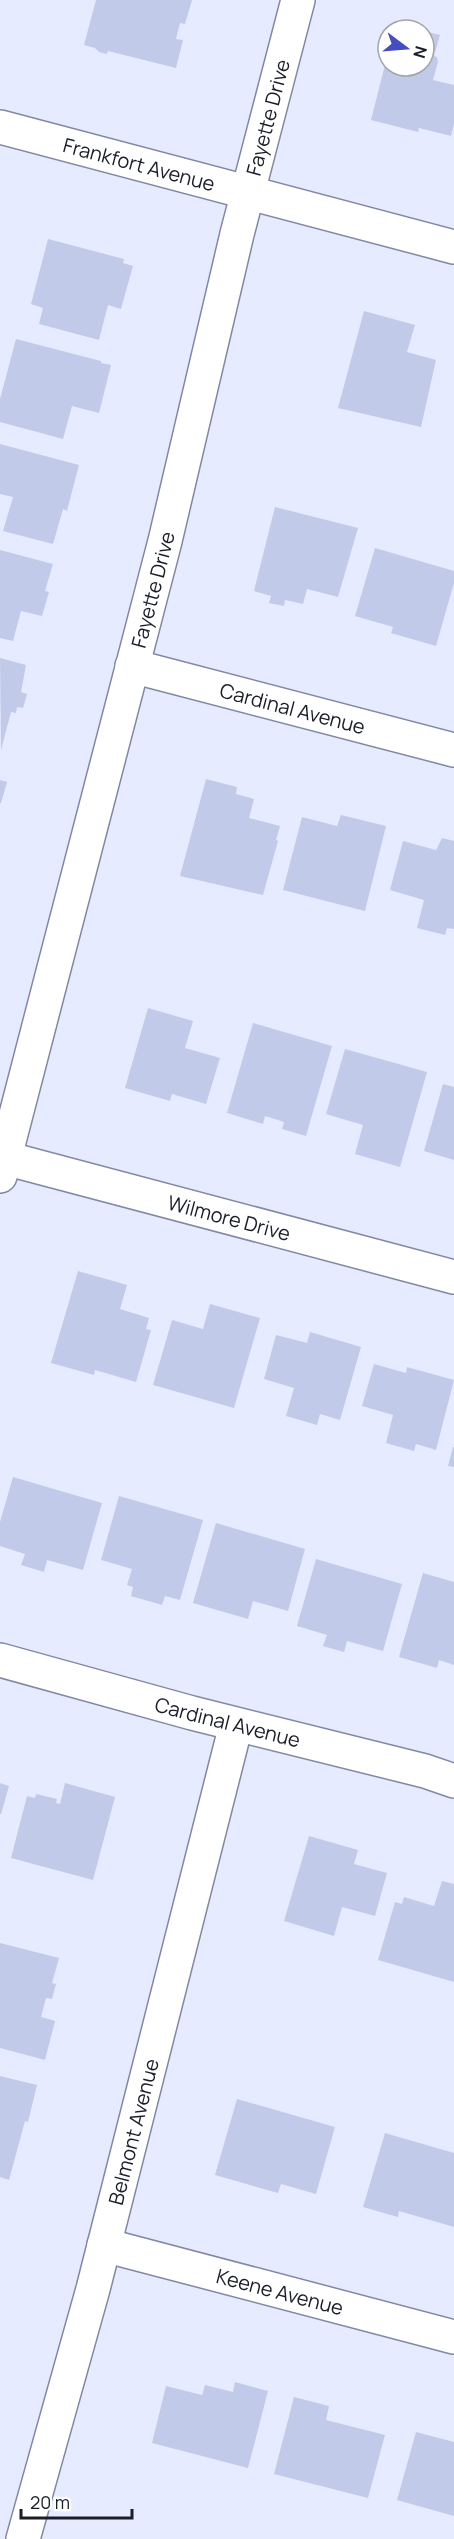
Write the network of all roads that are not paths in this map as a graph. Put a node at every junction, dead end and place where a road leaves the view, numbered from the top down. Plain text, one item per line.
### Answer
1 (298, 0) edge
2 (0, 127) edge
3 (248, 192) junction
4 (454, 247) edge
5 (132, 666) junction
6 (454, 750) edge
7 (2, 1167) edge
8 (454, 1277) edge
9 (0, 1660) edge
10 (236, 1725) junction
11 (454, 1781) edge
12 (104, 2245) junction
13 (454, 2337) edge
14 (23, 2539) edge

1 - 3 street, Fayette Drive
2 - 3 street, Frankfort Avenue
3 - 4 street, Frankfort Avenue
3 - 5 street, Fayette Drive
5 - 6 street, Cardinal Avenue
5 - 7 street, Fayette Drive
7 - 8 street, Wilmore Drive
9 - 10 street, Cardinal Avenue
10 - 11 street, Cardinal Avenue
10 - 12 street, Belmont Avenue
12 - 13 street, Keene Avenue
12 - 14 street, Belmont Avenue

